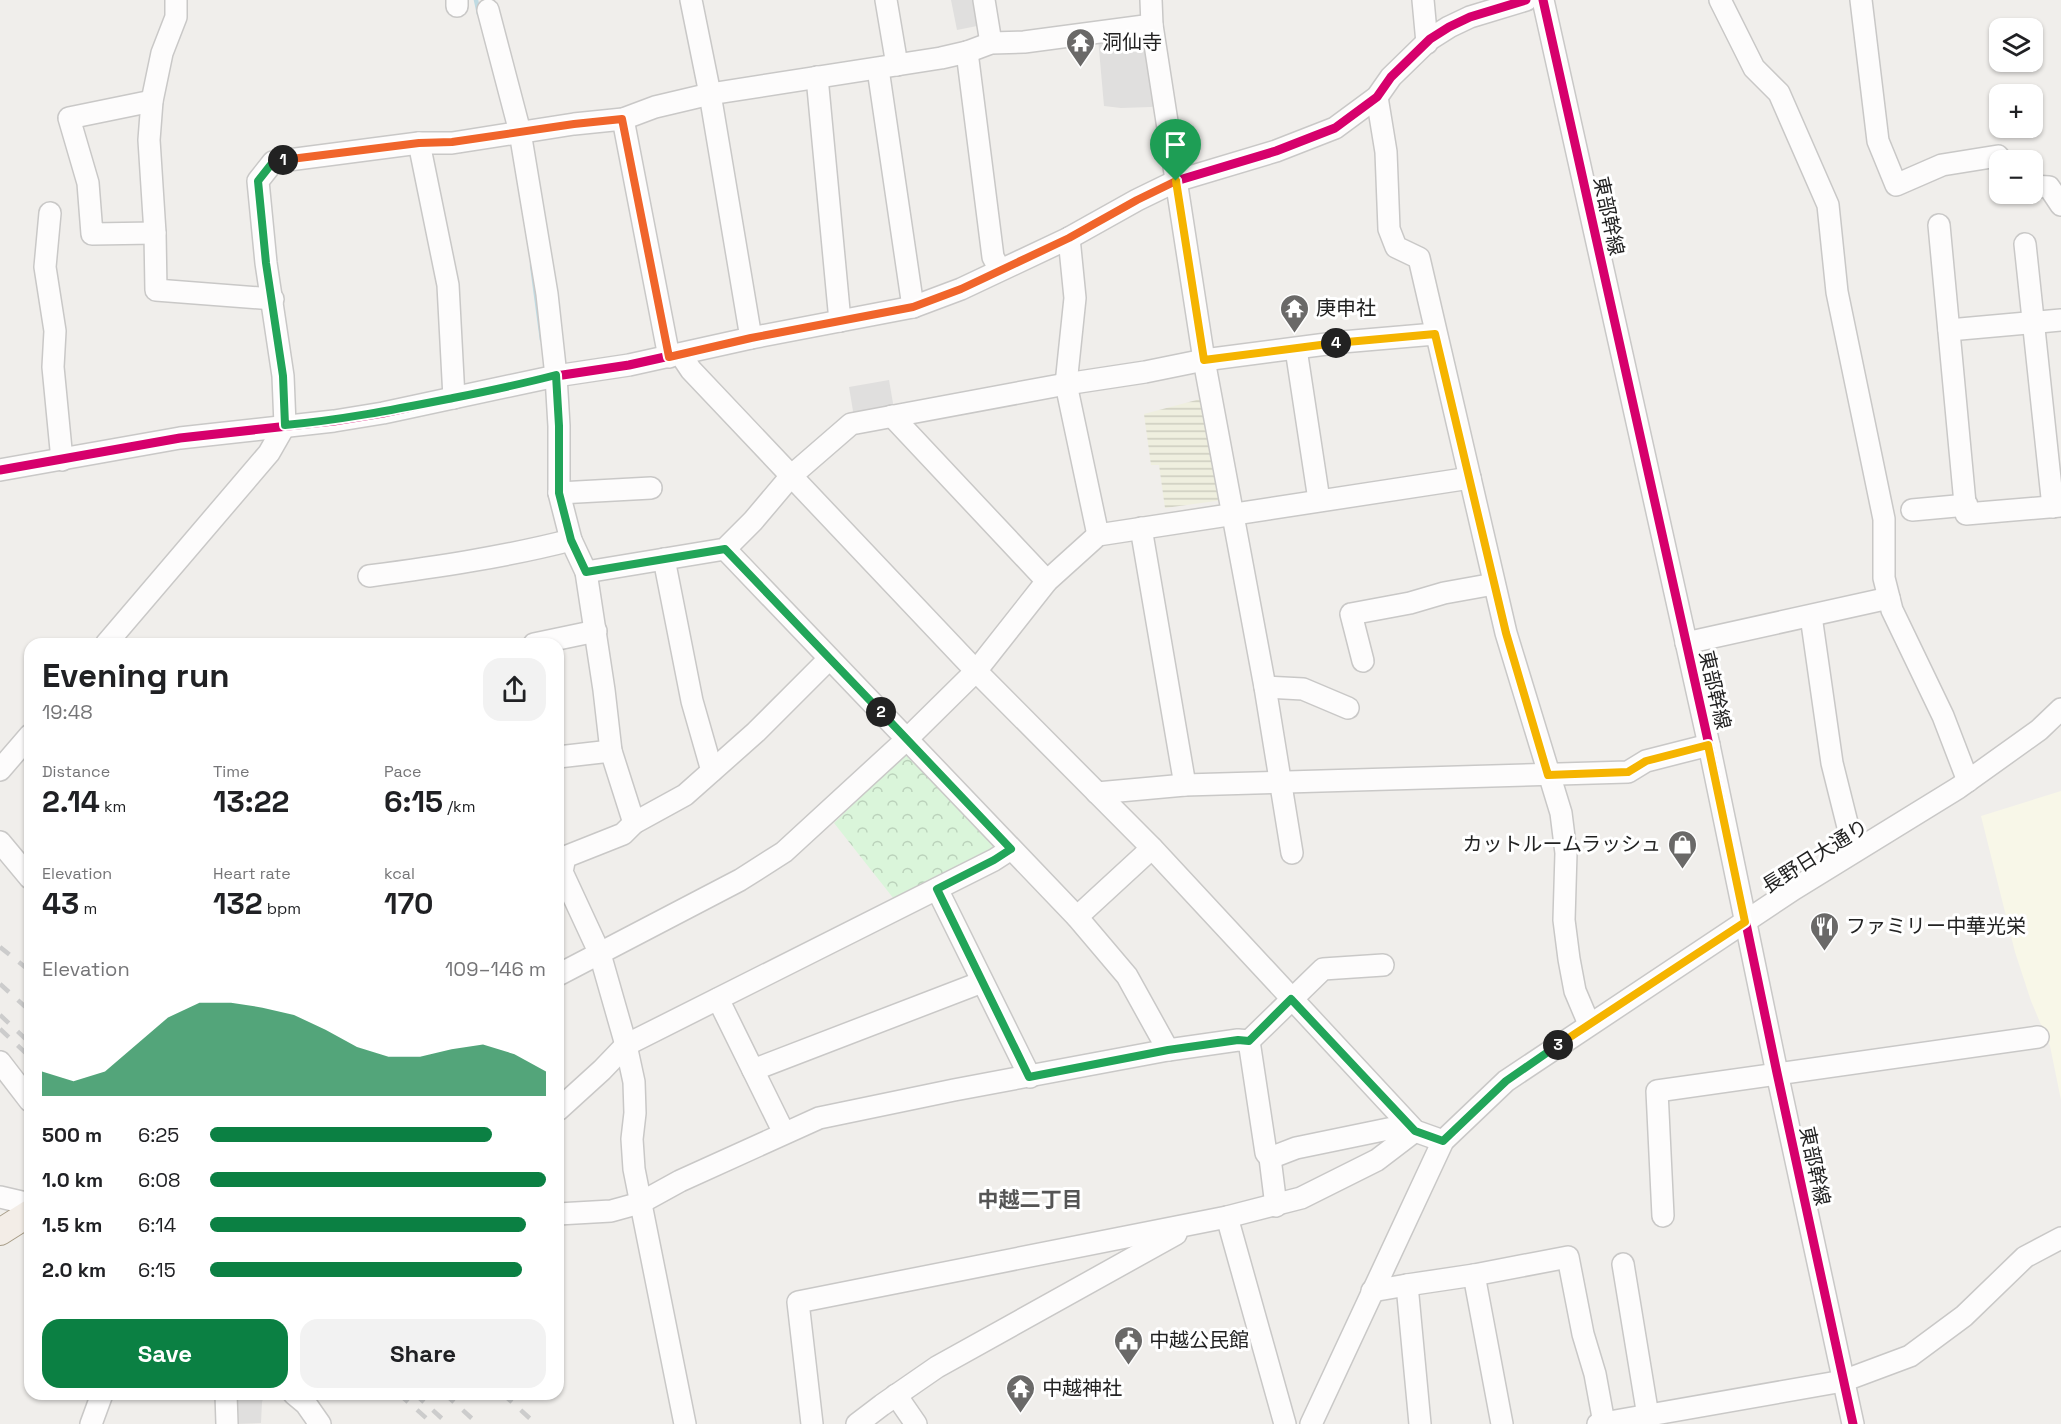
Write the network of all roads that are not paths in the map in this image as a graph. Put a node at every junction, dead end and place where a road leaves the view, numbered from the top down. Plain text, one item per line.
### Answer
1 (176, 0) edge
2 (691, 0) edge
3 (886, 0) edge
4 (984, 0) edge
5 (1151, 0) edge
6 (1422, 0) edge
7 (1526, 0) edge
8 (1543, 0) edge
9 (1720, 0) edge
10 (1861, 0) edge
11 (488, 10) dead end
12 (1152, 26) junction
13 (991, 43) junction
14 (1427, 43) junction
15 (967, 52) junction
16 (887, 67) junction
17 (817, 77) junction
18 (710, 94) junction
19 (1377, 97) junction
20 (152, 101) junction
21 (622, 119) junction
22 (513, 134) junction
23 (419, 143) junction
24 (1989, 157) edge
25 (1176, 181) junction
26 (2043, 187) edge
27 (2061, 205) edge
28 (50, 213) dead end
29 (1939, 225) dead end
30 (155, 233) junction
31 (1069, 238) junction
32 (2025, 244) dead end
33 (1000, 270) junction
34 (273, 299) junction
35 (913, 307) junction
36 (2061, 320) edge
37 (840, 321) junction
38 (2033, 323) junction
39 (1949, 330) junction
40 (1435, 334) junction
41 (751, 338) junction
42 (1296, 349) junction
43 (675, 356) junction
44 (1204, 360) junction
45 (556, 375) junction
46 (1066, 384) junction
47 (454, 398) junction
48 (892, 416) junction
49 (285, 425) junction
50 (62, 460) junction
51 (0, 470) edge
52 (791, 476) junction
53 (1470, 478) junction
54 (651, 488) dead end
55 (559, 493) junction
56 (1319, 500) junction
57 (1967, 505) junction
58 (2057, 506) edge
59 (1912, 510) dead end
60 (1234, 513) junction
61 (1141, 528) junction
62 (1098, 535) junction
63 (571, 540) junction
64 (725, 549) junction
65 (664, 559) junction
66 (586, 572) junction
67 (369, 576) dead end
68 (1047, 581) junction
69 (1494, 584) junction
70 (1889, 598) junction
71 (1811, 616) junction
72 (596, 631) junction
73 (111, 638) edge
74 (563, 638) edge
75 (1686, 643) junction
76 (829, 659) junction
77 (1363, 661) dead end
78 (976, 671) junction
79 (1265, 687) junction
80 (1348, 708) dead end
81 (2061, 709) edge
82 (907, 739) junction
83 (1708, 745) junction
84 (610, 751) junction
85 (564, 756) edge
86 (712, 771) junction
87 (1548, 775) junction
88 (1968, 781) junction
89 (1280, 783) junction
90 (1185, 785) junction
91 (1097, 793) junction
92 (634, 823) junction
93 (0, 842) edge
94 (1152, 848) junction
95 (1011, 849) junction
96 (1854, 851) junction
97 (1292, 853) dead end
98 (564, 856) edge
99 (24, 871) edge
100 (564, 876) edge
101 (937, 889) junction
102 (1077, 917) junction
103 (1745, 922) junction
104 (600, 954) junction
105 (1383, 965) dead end
106 (564, 972) edge
107 (982, 982) junction
108 (718, 999) junction
109 (1291, 999) junction
110 (1589, 1024) junction
111 (2038, 1037) dead end
112 (1249, 1041) junction
113 (626, 1045) junction
114 (1168, 1050) junction
115 (0, 1062) edge
116 (753, 1070) junction
117 (1777, 1073) junction
118 (1029, 1077) junction
119 (24, 1093) edge
120 (564, 1105) edge
121 (784, 1133) junction
122 (1408, 1136) junction
123 (1443, 1141) junction
124 (1270, 1158) junction
125 (0, 1197) edge
126 (24, 1203) edge
127 (640, 1203) junction
128 (1276, 1206) junction
129 (564, 1214) edge
130 (1664, 1216) dead end
131 (24, 1217) edge
132 (1227, 1217) junction
133 (0, 1232) edge
134 (1176, 1234) dead end
135 (2061, 1238) edge
136 (1623, 1264) dead end
137 (1474, 1275) junction
138 (1407, 1285) junction
139 (1372, 1292) junction
140 (1843, 1381) junction
141 (896, 1395) junction
142 (100, 1400) edge
143 (226, 1400) edge
144 (301, 1400) edge
145 (1653, 1418) edge
146 (91, 1424) edge
147 (227, 1424) edge
148 (320, 1424) edge
149 (684, 1424) edge
150 (812, 1424) edge
151 (857, 1424) edge
152 (916, 1424) edge
153 (1285, 1424) edge
154 (1311, 1424) edge
155 (1420, 1424) edge
156 (1502, 1424) edge
157 (1601, 1424) edge
158 (1853, 1424) edge

1 - 20 street
2 - 18 street
3 - 16 street
4 - 13 street
5 - 12 street
6 - 14 street
7 - 14 street
8 - 75 street, 東部幹線
9 - 70 street
10 - 24 street
11 - 22 street
12 - 13 street
12 - 25 street
13 - 15 street
14 - 19 street
15 - 16 street
15 - 33 street
16 - 17 street
16 - 35 street
17 - 18 street
17 - 37 street
18 - 21 street
18 - 41 street
19 - 25 street
19 - 40 street
20 - 30 street
20 - 30 street
21 - 22 street
21 - 43 street
22 - 23 street
22 - 45 street
23 - 34 street
23 - 47 street
25 - 31 street
25 - 44 street
26 - 27 street
28 - 50 street
29 - 39 street
30 - 34 street
31 - 33 street
31 - 46 street
32 - 38 street
33 - 35 street
34 - 49 street
35 - 37 street
36 - 38 street
37 - 41 street
38 - 39 street
38 - 58 street
39 - 57 street
40 - 42 street
40 - 53 street
41 - 43 street
42 - 44 street
42 - 56 street
43 - 45 street
43 - 52 street
44 - 46 street
44 - 60 street
45 - 47 street
45 - 55 street
46 - 48 street
46 - 62 street
47 - 49 street
48 - 52 street
48 - 68 street
49 - 50 street
49 - 73 street
50 - 51 street
52 - 64 street
52 - 78 street
53 - 56 street
53 - 69 street
54 - 55 street
55 - 63 street
56 - 60 street
57 - 58 street
57 - 59 street
60 - 61 street
60 - 79 street
61 - 62 street
61 - 90 street
62 - 68 street
63 - 66 street
63 - 67 street
64 - 65 street
64 - 76 street
65 - 66 street
65 - 86 street
66 - 72 street
68 - 78 street
69 - 77 street
69 - 87 street
70 - 71 street
70 - 88 street
71 - 75 street
71 - 96 street
72 - 74 street
72 - 84 street
75 - 83 street, 東部幹線
76 - 82 street
76 - 86 street
78 - 82 street
78 - 91 street
79 - 80 street
79 - 89 street
81 - 88 street, 長野日大通り
82 - 95 street
82 - 104 street
83 - 87 street
83 - 103 street, 東部幹線
84 - 85 street
84 - 92 street
86 - 92 street
87 - 89 street
87 - 110 street
88 - 96 street, 長野日大通り
89 - 90 street
89 - 97 street
90 - 91 street
91 - 94 street
92 - 98 street
93 - 99 street
94 - 102 street
94 - 109 street
95 - 101 street
95 - 102 street
96 - 103 street, 長野日大通り
100 - 104 street
101 - 107 street
101 - 108 street
102 - 114 street
103 - 110 street, 長野日大通り
103 - 117 street, 東部幹線
104 - 106 street
104 - 113 street
105 - 109 street
107 - 116 street
107 - 118 street
108 - 113 street
108 - 116 street
109 - 112 street
109 - 122 street
110 - 123 street, 長野日大通り
111 - 117 street
112 - 114 street
112 - 124 street
113 - 120 street
113 - 127 street
114 - 118 street
115 - 119 street
116 - 121 street
117 - 130 street
117 - 140 street, 東部幹線
118 - 121 street
121 - 127 street
122 - 123 street
122 - 124 street
122 - 128 street
123 - 139 street
124 - 128 street
125 - 126 street
127 - 129 street
127 - 149 street
128 - 132 street
131 - 133 main road
132 - 150 street
132 - 153 street
134 - 141 street
135 - 140 street
136 - 145 street
137 - 138 street
137 - 156 street
137 - 157 street
138 - 139 street
138 - 155 street
139 - 154 street
140 - 145 street
140 - 158 street, 東部幹線
141 - 151 street
141 - 152 street
142 - 146 street
143 - 147 street
144 - 148 street
145 - 157 street

